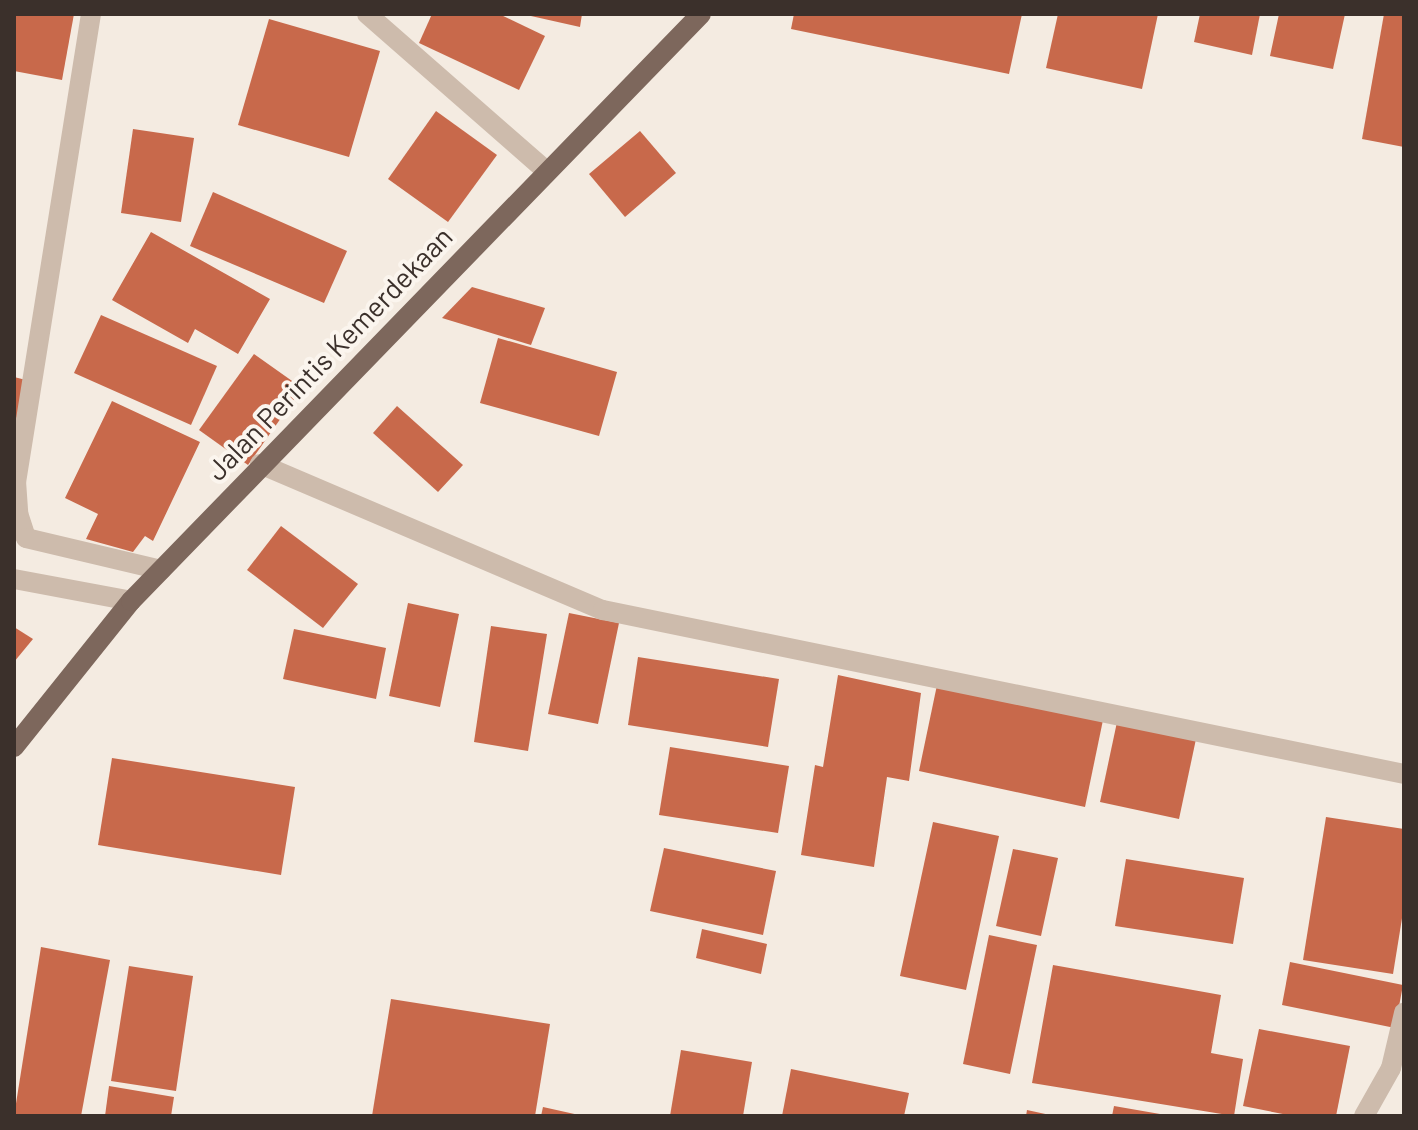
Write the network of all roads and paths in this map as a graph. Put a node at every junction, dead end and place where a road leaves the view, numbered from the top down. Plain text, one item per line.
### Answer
1 (91, 14) edge
2 (367, 14) edge
3 (701, 14) edge
4 (545, 170) junction
5 (260, 464) junction
6 (161, 570) junction
7 (14, 579) edge
8 (131, 601) junction
9 (14, 747) edge
10 (1404, 774) edge
11 (1404, 1013) edge
12 (1364, 1116) edge

1 - 6 street
2 - 4 street
3 - 4 main road, Jalan Perintis Kemerdekaan
4 - 5 main road, Jalan Perintis Kemerdekaan
5 - 6 main road, Jalan Perintis Kemerdekaan
5 - 10 street
6 - 8 main road, Jalan Perintis Kemerdekaan
7 - 8 street
8 - 9 main road, Jalan Perintis Kemerdekaan
11 - 12 street

